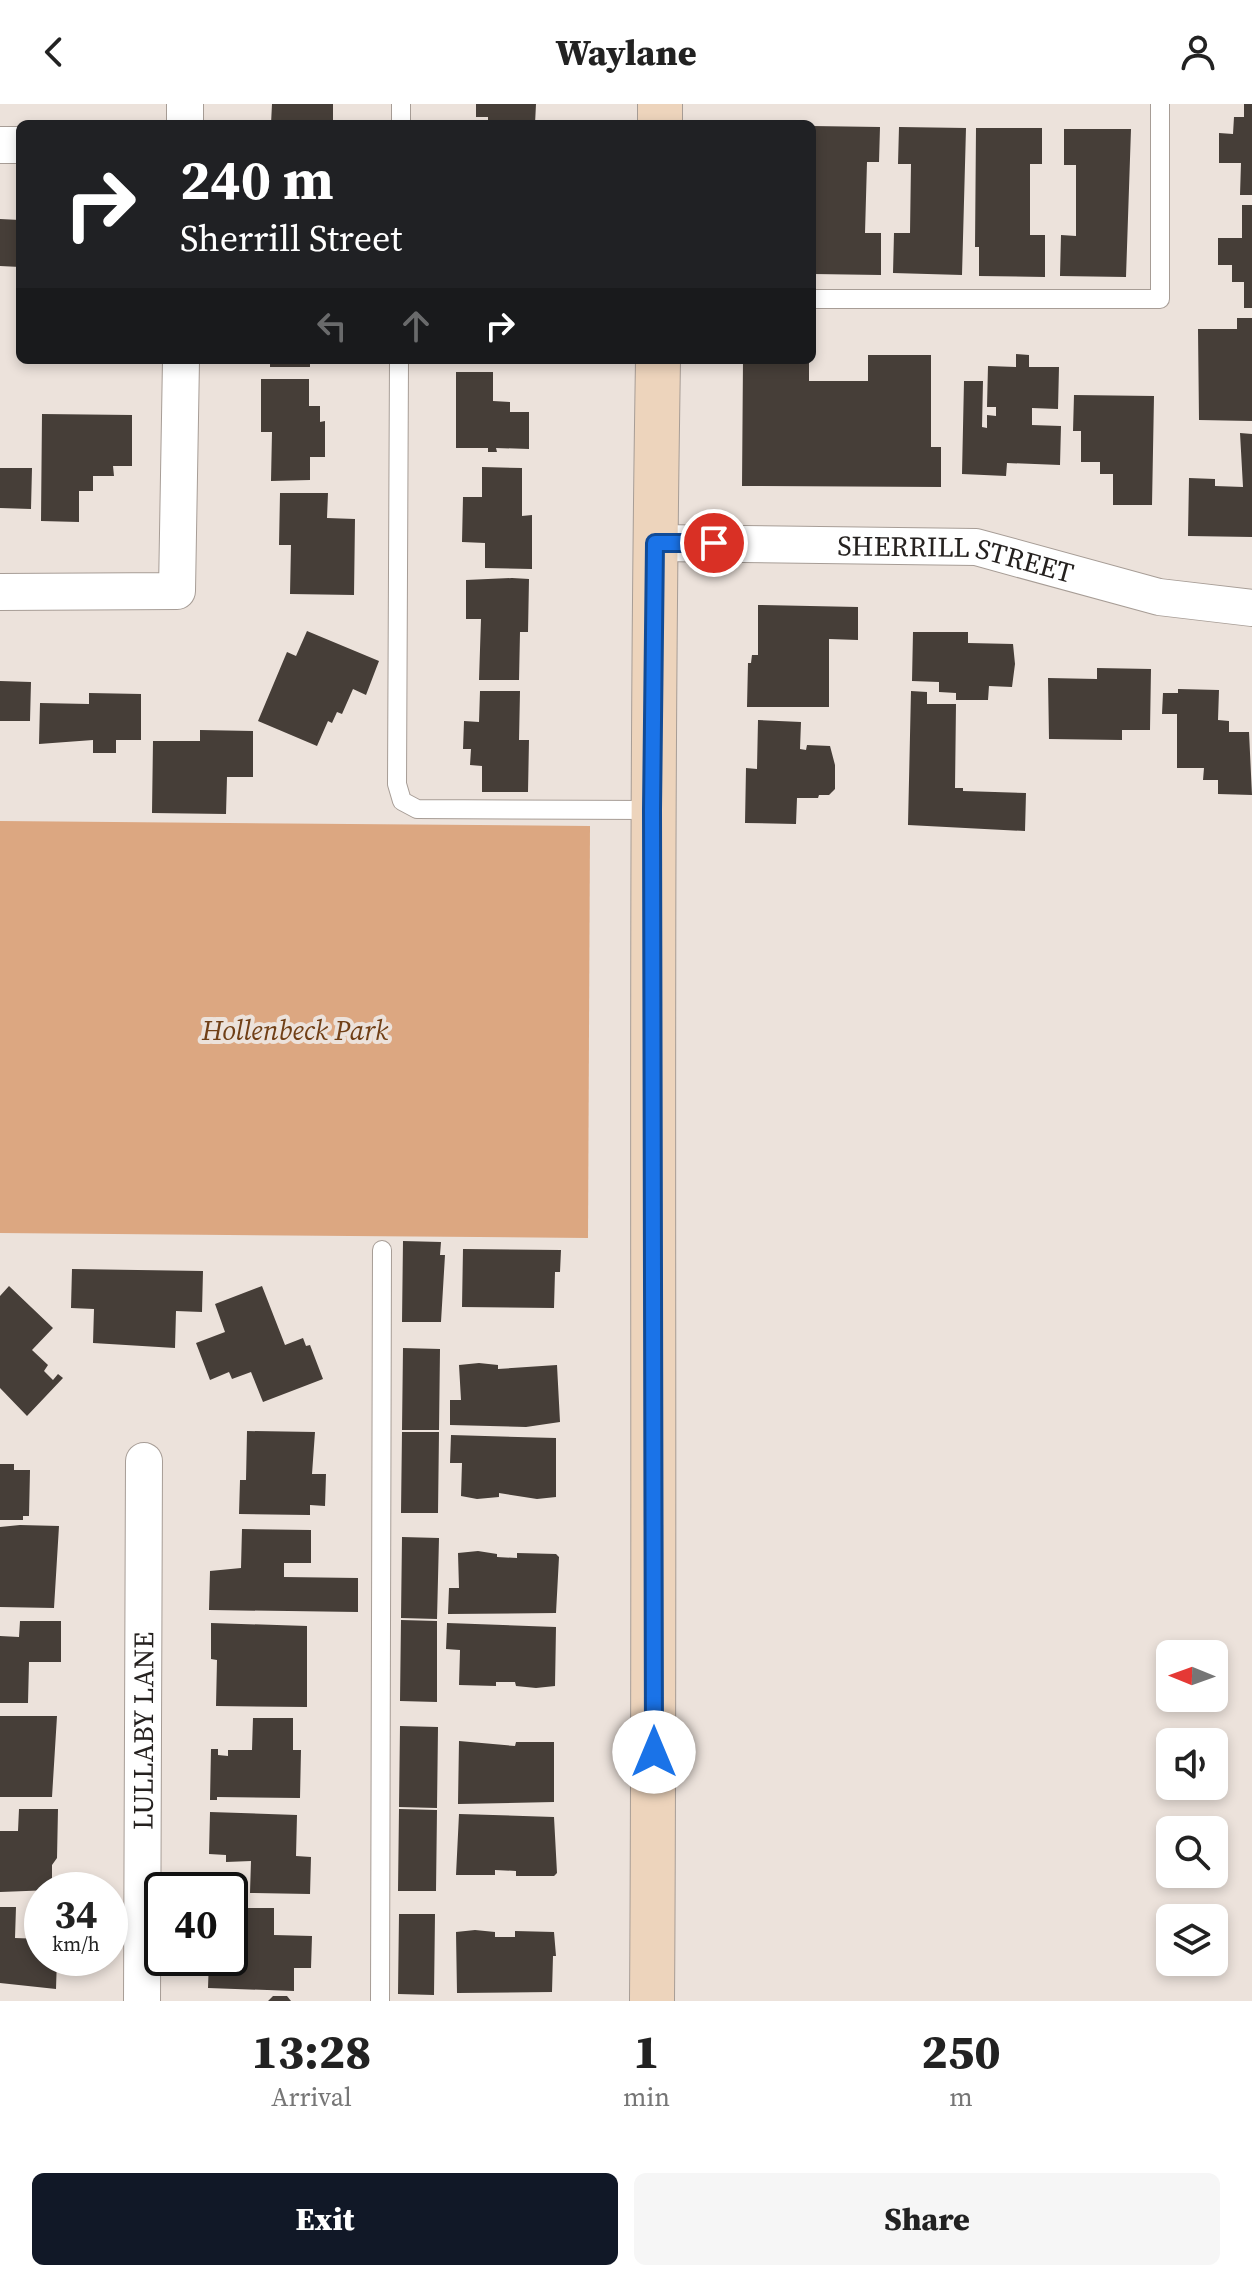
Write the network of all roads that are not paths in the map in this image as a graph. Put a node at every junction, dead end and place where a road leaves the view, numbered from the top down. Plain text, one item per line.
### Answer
1 (1160, 104) edge
2 (816, 299) edge
3 (181, 364) edge
4 (399, 364) edge
5 (658, 364) edge
6 (655, 543) junction
7 (0, 592) edge
8 (1252, 608) edge
9 (652, 810) junction
10 (382, 1250) dead end
11 (144, 1461) dead end
12 (142, 2001) edge
13 (380, 2001) edge
14 (652, 2001) edge

1 - 2 lane
3 - 7 street
4 - 9 lane
5 - 6 street
6 - 8 street, SHERRILL STREET
6 - 9 street
9 - 14 street
10 - 13 lane
11 - 12 street, LULLABY LANE

